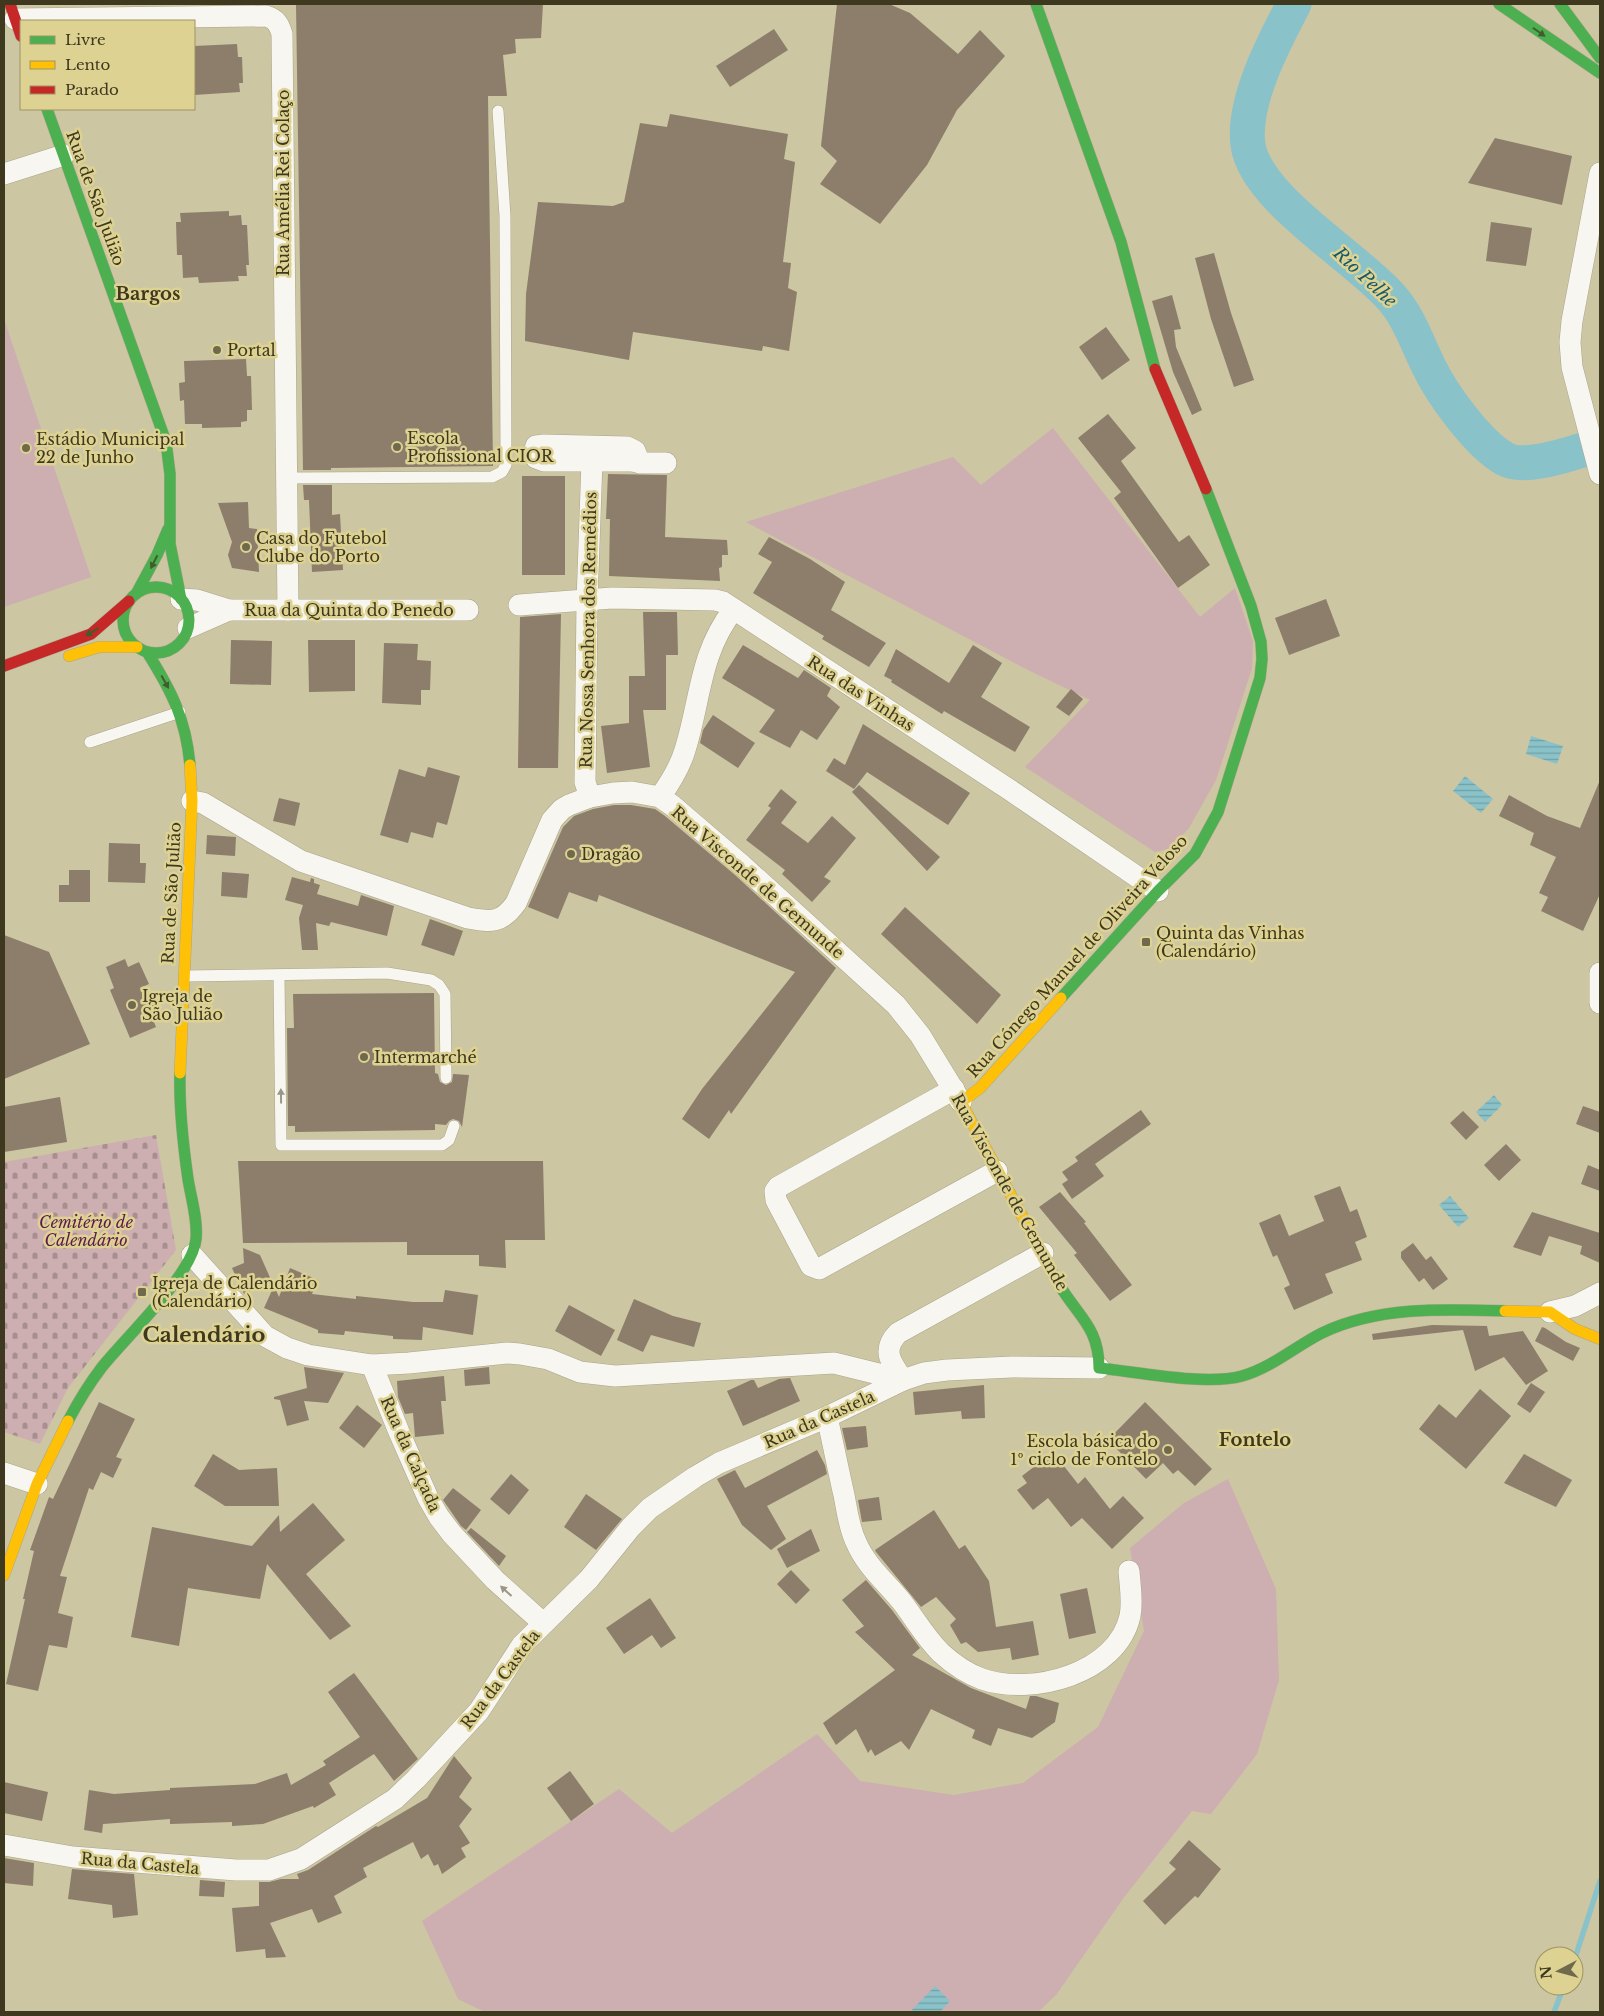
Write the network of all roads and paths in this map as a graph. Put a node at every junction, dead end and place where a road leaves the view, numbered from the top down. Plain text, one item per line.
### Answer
1 (1036, 4) edge
2 (1499, 4) edge
3 (1560, 4) edge
4 (15, 20) edge
5 (1600, 58) edge
6 (1600, 73) edge
7 (48, 110) edge
8 (498, 111) dead end
9 (64, 154) junction
10 (1600, 173) edge
11 (4, 174) edge
12 (592, 461) junction
13 (634, 461) junction
14 (666, 463) dead end
15 (1597, 466) edge
16 (286, 478) junction
17 (169, 528) junction
18 (132, 598) junction
19 (181, 599) junction
20 (587, 601) junction
21 (519, 605) dead end
22 (229, 610) junction
23 (288, 610) junction
24 (468, 610) dead end
25 (733, 610) junction
26 (186, 633) junction
27 (142, 650) junction
28 (183, 652) dead end
29 (62, 659) dead end
30 (4, 666) edge
31 (179, 681) dead end
32 (180, 712) junction
33 (90, 742) dead end
34 (590, 797) junction
35 (660, 797) junction
36 (192, 801) junction
37 (1158, 891) junction
38 (1600, 973) edge
39 (279, 974) junction
40 (183, 976) junction
41 (1600, 1003) edge
42 (446, 1078) dead end
43 (958, 1096) junction
44 (454, 1126) dead end
45 (997, 1171) junction
46 (1043, 1254) junction
47 (192, 1255) junction
48 (1600, 1293) edge
49 (1550, 1312) junction
50 (1600, 1339) edge
51 (372, 1365) junction
52 (1099, 1368) junction
53 (903, 1380) junction
54 (827, 1417) junction
55 (4, 1473) edge
56 (37, 1484) junction
57 (1129, 1571) dead end
58 (4, 1575) edge
59 (543, 1623) junction
60 (4, 1845) edge

1 - 37 street, Rua Cónego Manuel de Oliveira Veloso
2 -> 6 street
3 - 5 street
4 - 16 street, Rua Amélia Rei Colaço
7 - 9 street, Rua de São Julião
8 - 16 lane
9 - 11 street
9 - 17 street, Rua de São Julião
10 - 15 street
12 - 13 street
12 - 13 street
12 - 20 street, Rua Nossa Senhora dos Remédios
13 - 14 street
16 - 23 street, Rua Amélia Rei Colaço
17 -> 18 street, Rua de São Julião
17 - 19 street, Rua de São Julião
18 - 19 street
18 - 27 street
18 -> 30 street
19 - 22 street, Rua da Quinta do Penedo
19 - 26 street
20 - 21 street, Rua das Vinhas
20 - 25 street, Rua das Vinhas
20 - 34 street, Rua Nossa Senhora dos Remédios
22 - 23 street, Rua da Quinta do Penedo
22 - 26 street, Rua da Quinta do Penedo
23 - 24 street, Rua da Quinta do Penedo
25 - 35 street
25 - 37 street, Rua das Vinhas
26 - 27 street
26 - 28 street
27 - 29 street
27 -> 32 street, Rua de São Julião
31 - 32 street, Rua de São Julião
32 - 33 lane
32 - 36 street, Rua de São Julião
34 - 35 street, Rua Visconde de Gemunde
34 - 36 street, Rua Visconde de Gemunde
35 - 43 street, Rua Visconde de Gemunde
36 - 40 street, Rua de São Julião
37 - 43 street, Rua Cónego Manuel de Oliveira Veloso
38 - 41 street
39 - 40 lane
39 - 42 lane
44 -> 39 lane
40 - 47 street, Rua de São Julião
43 - 45 street, Rua Visconde de Gemunde
43 - 45 street
45 - 46 street, Rua Visconde de Gemunde
46 - 52 street, Rua Visconde de Gemunde
46 - 53 street
47 - 51 street
47 - 56 street
48 - 49 street
49 - 50 street
49 - 52 street
51 - 53 street
59 -> 51 street, Rua da Calçada
52 - 53 street, Rua da Castela
53 - 54 street, Rua da Castela
54 - 57 street
54 - 59 street, Rua da Castela
55 - 56 street
56 - 58 street
59 - 60 street, Rua da Castela

